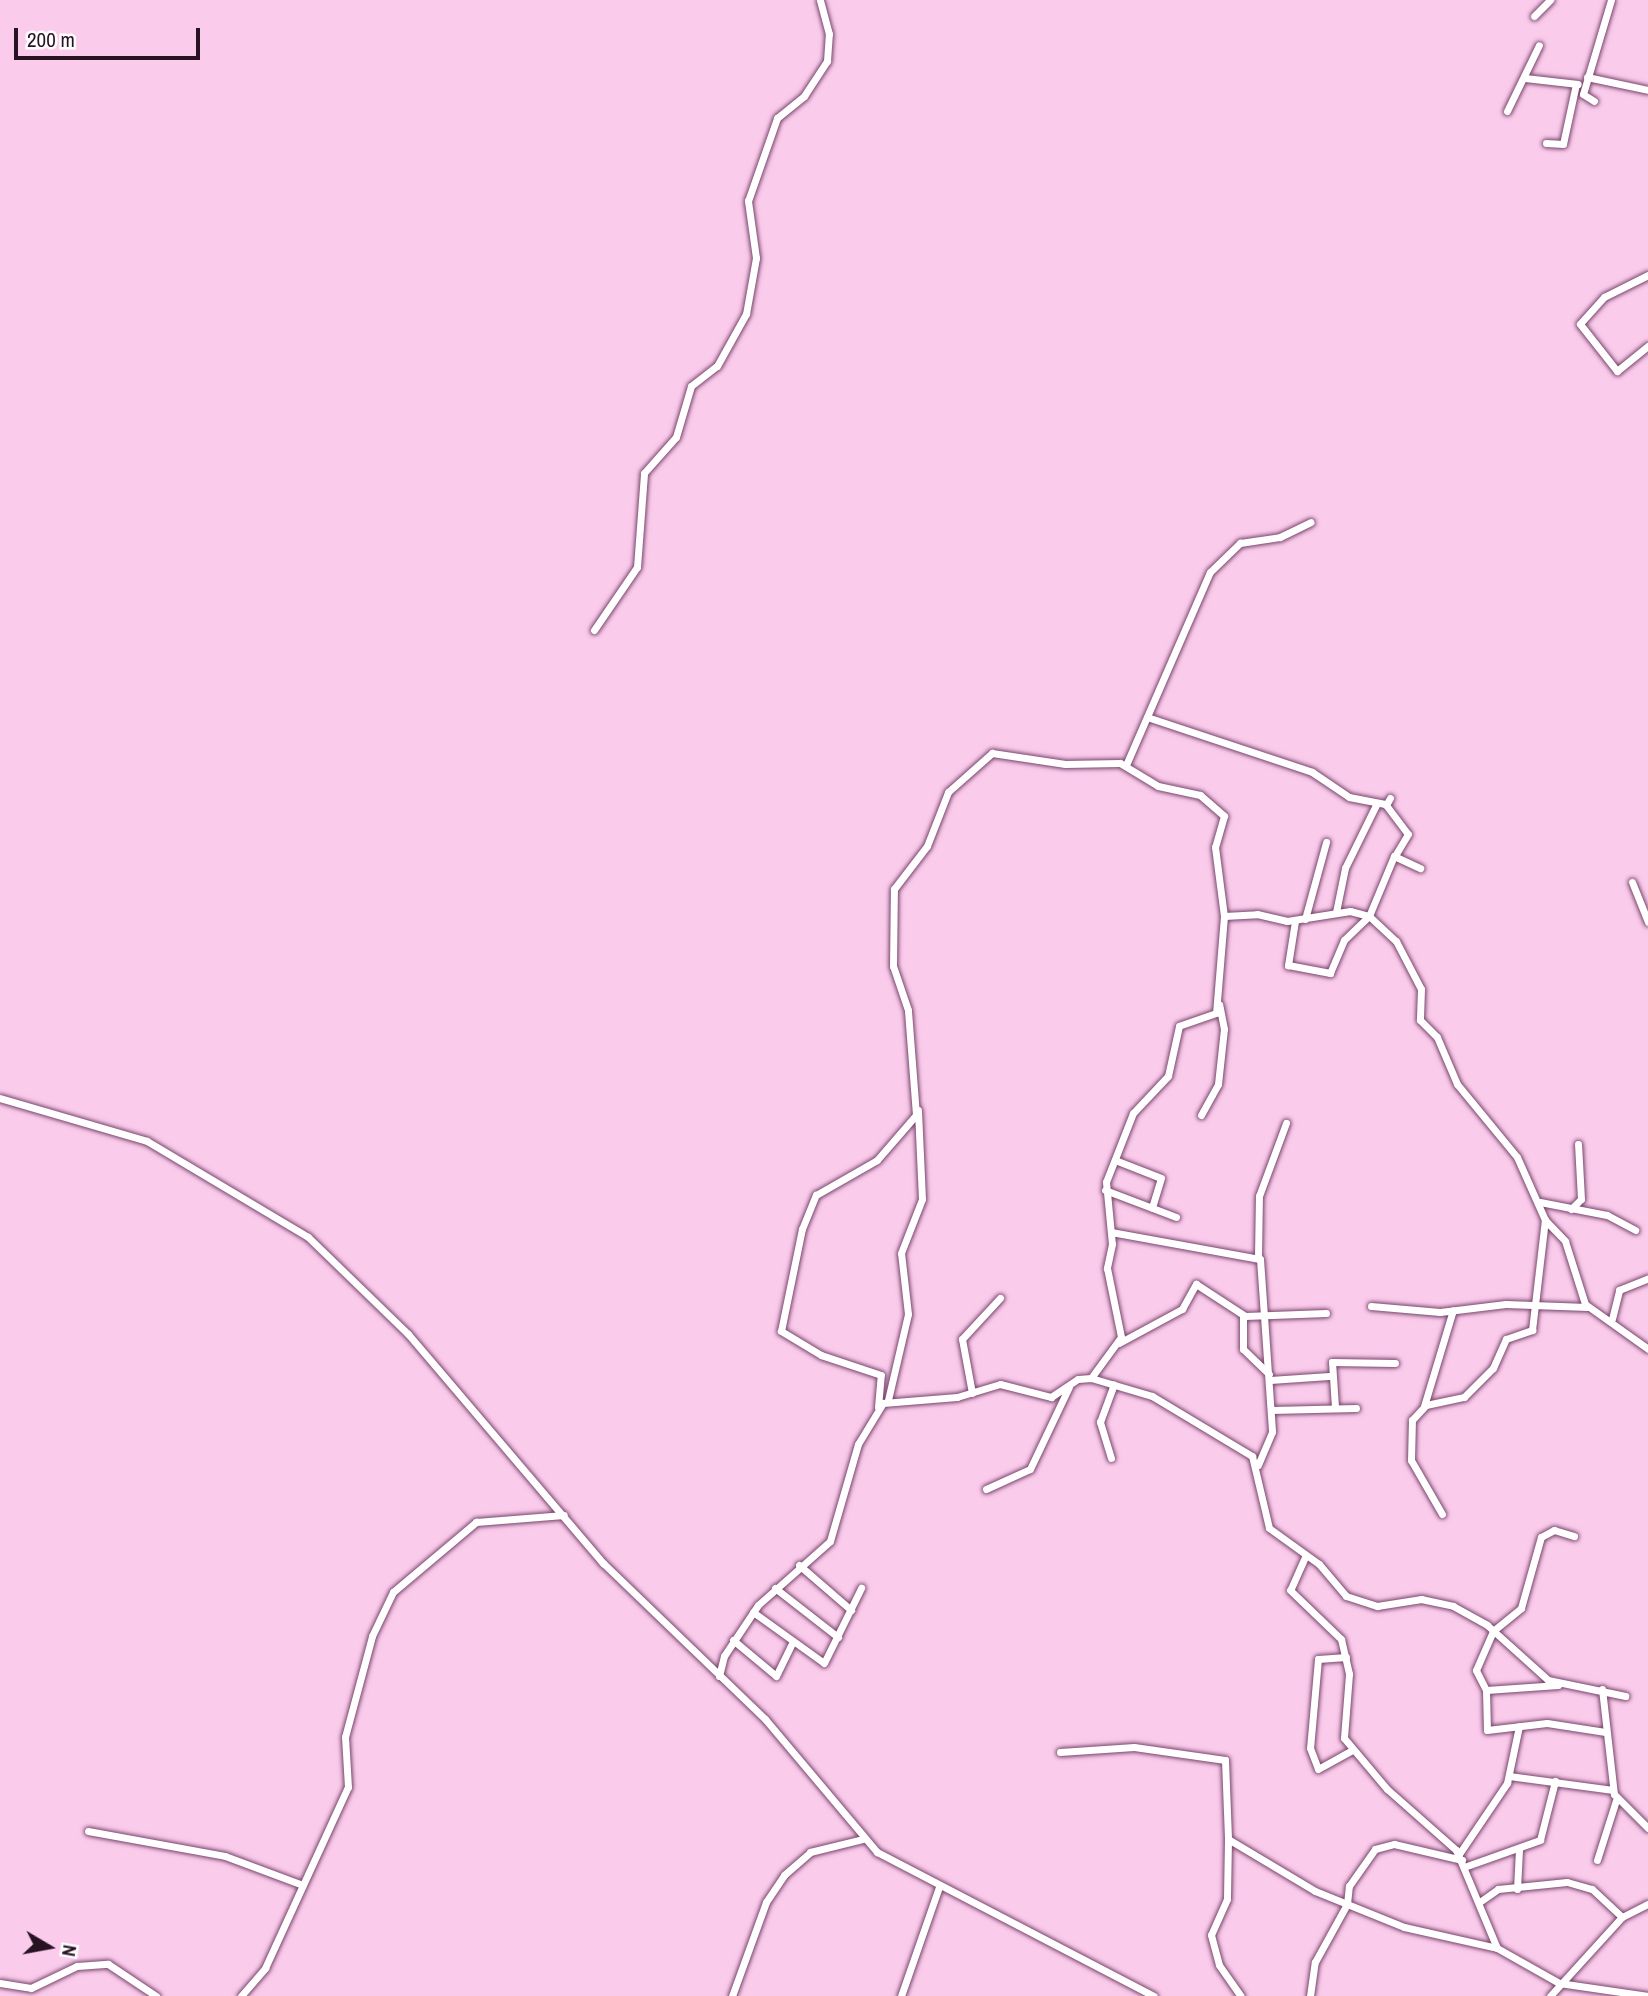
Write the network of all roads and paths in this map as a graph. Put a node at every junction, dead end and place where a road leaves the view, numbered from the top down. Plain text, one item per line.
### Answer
1 (820, 0) edge
2 (1550, 0) edge
3 (1611, 0) edge
4 (1534, 16) dead end
5 (1539, 45) dead end
6 (1525, 78) junction
7 (1586, 81) junction
8 (1576, 84) junction
9 (1648, 90) edge
10 (1594, 101) dead end
11 (1507, 111) dead end
12 (1546, 143) dead end
13 (1648, 275) edge
14 (1648, 346) edge
15 (1311, 522) dead end
16 (594, 630) dead end
17 (1147, 717) junction
18 (1126, 765) junction
19 (1384, 802) junction
20 (1326, 842) dead end
21 (1396, 854) junction
22 (1420, 868) dead end
23 (1632, 882) dead end
24 (1336, 912) junction
25 (1224, 916) junction
26 (1370, 916) junction
27 (1305, 919) junction
28 (1295, 921) junction
29 (1648, 922) edge
30 (1218, 1000) junction
31 (0, 1098) edge
32 (918, 1109) junction
33 (1201, 1115) dead end
34 (1286, 1123) dead end
35 (1578, 1144) dead end
36 (1115, 1160) junction
37 (1105, 1190) junction
38 (1540, 1202) junction
39 (1152, 1208) junction
40 (1570, 1209) junction
41 (1175, 1217) dead end
42 (1545, 1220) junction
43 (1635, 1230) dead end
44 (1111, 1232) junction
45 (1258, 1257) junction
46 (1648, 1278) edge
47 (1000, 1298) dead end
48 (1371, 1306) dead end
49 (1587, 1307) junction
50 (1532, 1308) junction
51 (1453, 1310) junction
52 (1326, 1313) dead end
53 (1243, 1316) junction
54 (1267, 1317) junction
55 (1612, 1319) junction
56 (1118, 1343) junction
57 (1648, 1349) edge
58 (1395, 1363) dead end
59 (1329, 1376) junction
60 (1269, 1377) junction
61 (1091, 1378) junction
62 (1071, 1384) junction
63 (1114, 1384) junction
64 (972, 1393) junction
65 (888, 1401) junction
66 (1424, 1406) junction
67 (878, 1407) junction
68 (1335, 1407) junction
69 (1356, 1408) dead end
70 (1271, 1410) junction
71 (1111, 1458) dead end
72 (1258, 1466) junction
73 (986, 1489) dead end
74 (1442, 1514) dead end
75 (564, 1515) junction
76 (1574, 1536) dead end
77 (1305, 1557) junction
78 (799, 1566) junction
79 (775, 1587) junction
80 (861, 1588) dead end
81 (851, 1610) junction
82 (753, 1612) junction
83 (1493, 1631) junction
84 (838, 1637) junction
85 (733, 1640) junction
86 (792, 1643) junction
87 (1346, 1657) junction
88 (719, 1676) junction
89 (1560, 1684) junction
90 (1486, 1689) junction
91 (1602, 1689) junction
92 (1625, 1696) dead end
93 (1520, 1726) junction
94 (1605, 1732) junction
95 (1352, 1750) junction
96 (1060, 1752) dead end
97 (1509, 1776) junction
98 (1555, 1781) junction
99 (1613, 1790) junction
100 (1616, 1799) junction
101 (1648, 1828) edge
102 (88, 1831) dead end
103 (863, 1839) junction
104 (1228, 1839) junction
105 (1519, 1849) junction
106 (1462, 1860) junction
107 (1597, 1860) dead end
108 (303, 1885) junction
109 (939, 1887) junction
110 (1517, 1889) junction
111 (1481, 1901) junction
112 (1347, 1904) junction
113 (1648, 1904) edge
114 (1622, 1917) junction
115 (1497, 1948) junction
116 (0, 1983) edge
117 (1561, 1983) junction
118 (1615, 1993) edge
119 (156, 1996) edge
120 (241, 1996) edge
121 (732, 1996) edge
122 (901, 1996) edge
123 (1154, 1996) edge
124 (1241, 1996) edge
125 (1310, 1996) edge
126 (1550, 1996) edge
127 (1648, 1996) edge

1 - 16 street
2 - 4 street
3 - 7 street
5 - 6 street
6 - 8 street
6 - 11 street
7 - 8 street
7 - 9 street
7 - 10 street
8 - 12 street
13 - 14 street
15 - 17 street
17 - 18 street
17 - 19 street
18 - 25 street
18 - 32 street
19 - 21 street
19 - 24 street
20 - 27 street
21 - 22 street
21 - 26 street
23 - 29 street
24 - 26 street
24 - 27 street
25 - 28 street
25 - 30 street
26 - 28 street
26 - 38 street
27 - 28 street
30 - 33 street
30 - 36 street
31 - 75 street
32 - 65 street
32 - 67 street
34 - 45 street
35 - 40 street
36 - 37 street
36 - 39 street
37 - 39 street
37 - 44 street
38 - 40 street
38 - 42 street
39 - 41 street
40 - 43 street
42 - 49 street
42 - 50 street
44 - 45 street
44 - 56 street
45 - 54 street
46 - 55 street
47 - 64 street
48 - 51 street
49 - 50 street
49 - 55 street
50 - 51 street
50 - 66 street
51 - 66 street
52 - 54 street
53 - 54 street
53 - 56 street
53 - 60 street
54 - 60 street
55 - 57 street
56 - 61 street
58 - 59 street
59 - 60 street
59 - 68 street
60 - 70 street
61 - 62 street
61 - 63 street
62 - 64 street
62 - 73 street
63 - 71 street
63 - 72 street
64 - 65 street
65 - 67 street
66 - 74 street
67 - 78 street
68 - 69 street
68 - 70 street
70 - 72 street
72 - 77 street
75 - 88 street
75 - 108 street
76 - 83 street
77 - 83 street
77 - 87 street
78 - 79 street
78 - 81 street
79 - 82 street
79 - 84 street
80 - 81 street
81 - 84 street
82 - 85 street
82 - 86 street
83 - 89 street
83 - 90 street
84 - 86 street
85 - 86 street
85 - 88 street
87 - 95 street
87 - 95 street
88 - 103 street
89 - 90 street
89 - 91 street
90 - 93 street
91 - 92 street
91 - 94 street
93 - 94 street
93 - 97 street
94 - 99 street
95 - 106 street
96 - 104 street
97 - 98 street
97 - 106 street
98 - 99 street
98 - 105 street
99 - 100 street
100 - 101 street
100 - 107 street
102 - 108 street
103 - 109 street
103 - 121 street
104 - 112 street
104 - 124 street
105 - 106 street
105 - 110 street
106 - 111 street
106 - 112 street
108 - 120 street
109 - 122 street
109 - 123 street
110 - 111 street
110 - 114 street
111 - 115 street
112 - 115 street
112 - 125 street
113 - 114 street
114 - 117 street
115 - 117 street
116 - 119 street
117 - 118 street
117 - 126 street
118 - 127 street

